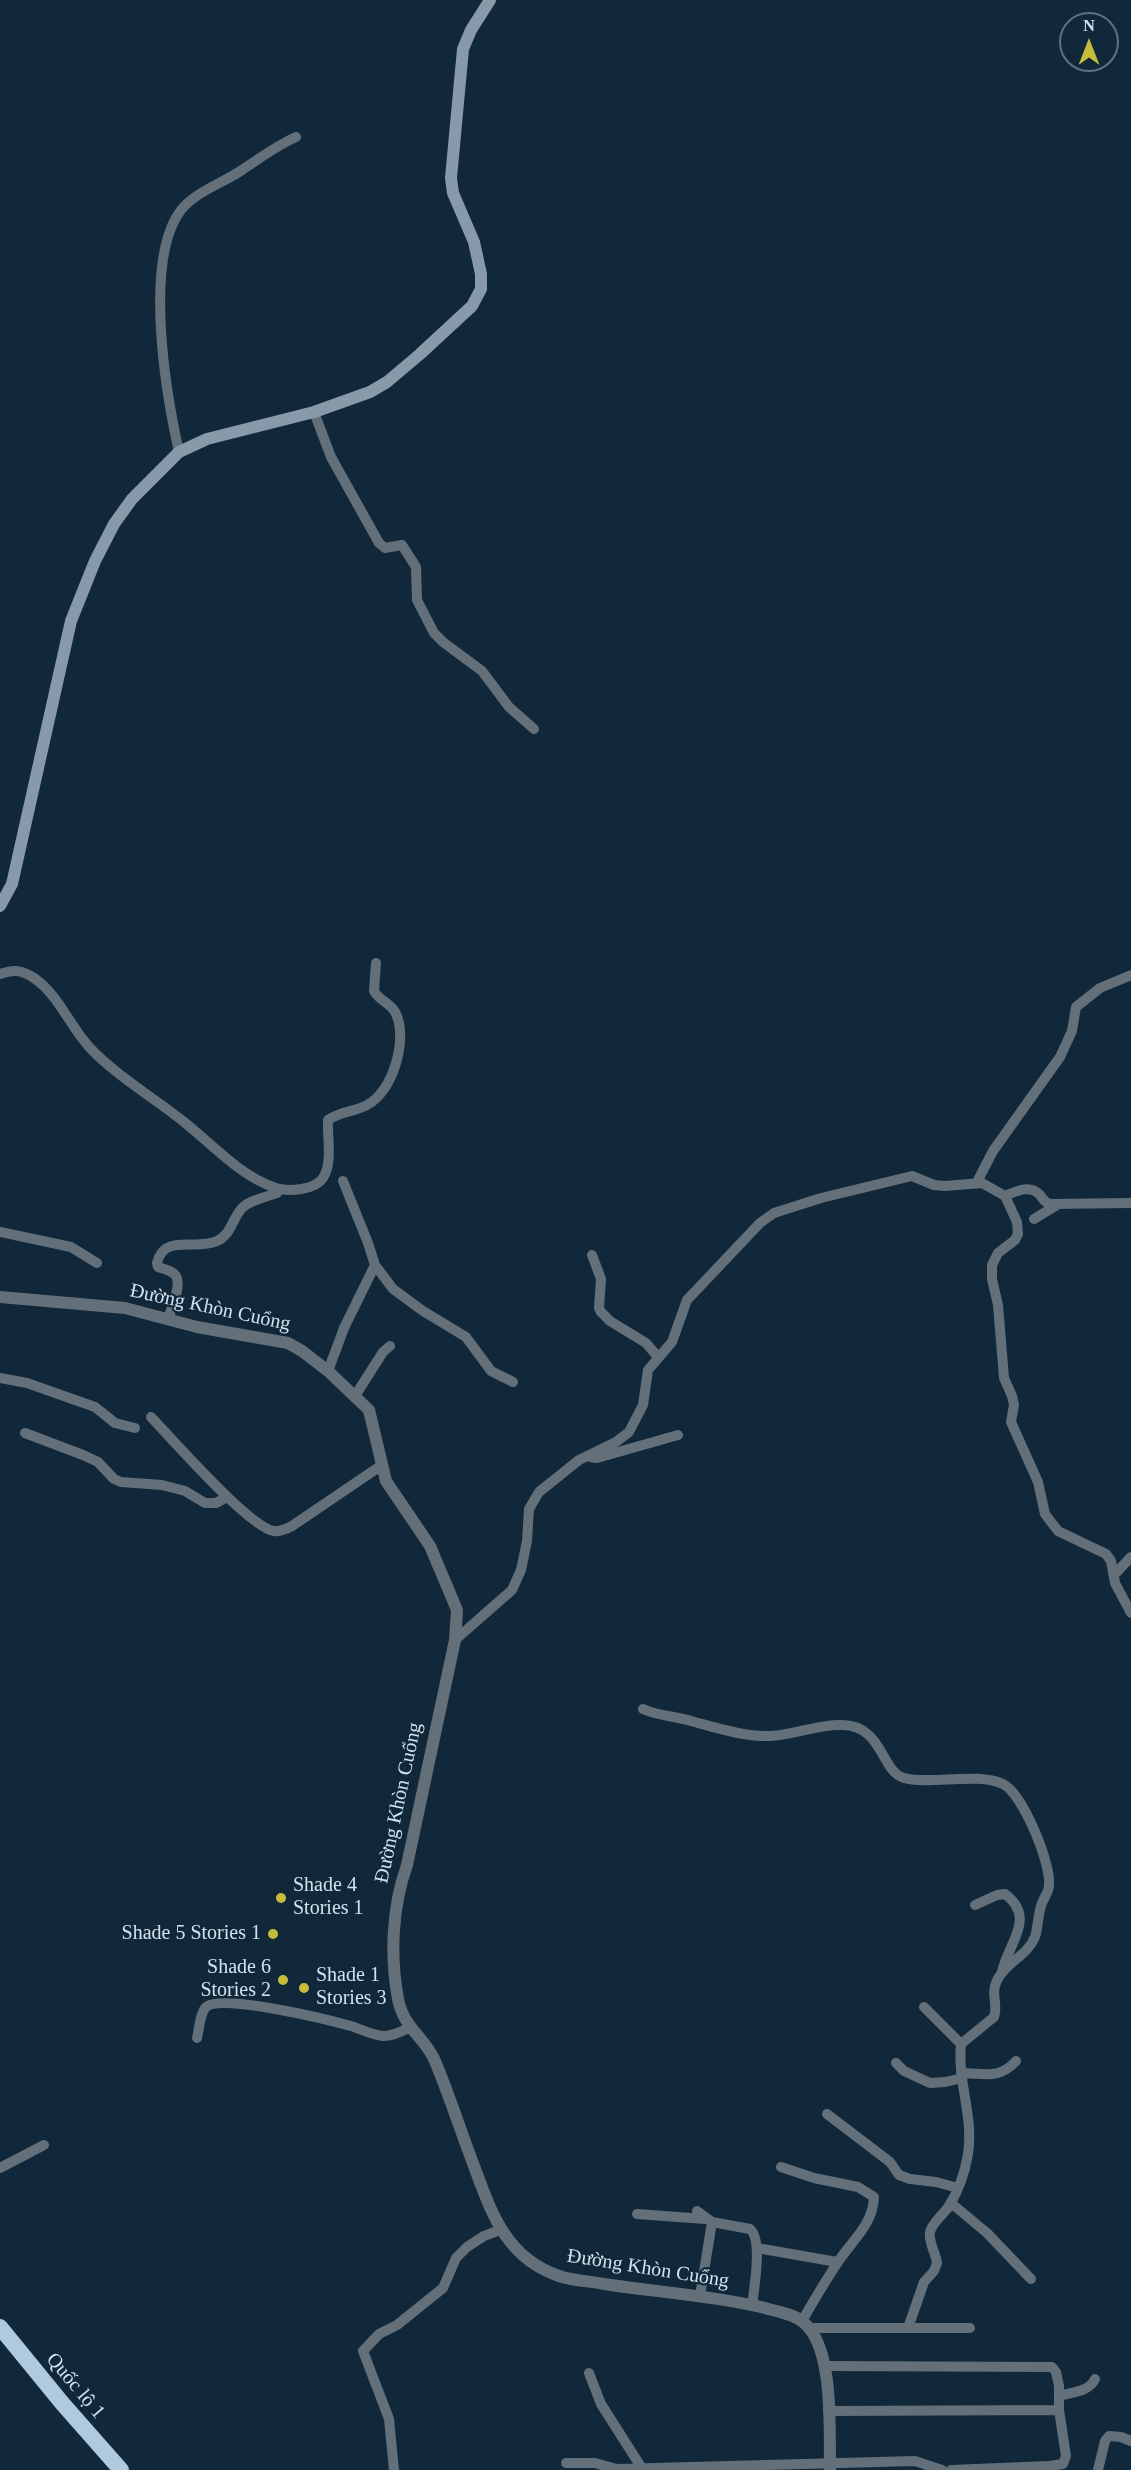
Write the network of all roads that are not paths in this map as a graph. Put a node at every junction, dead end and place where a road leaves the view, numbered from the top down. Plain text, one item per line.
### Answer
1 (490, 0) edge
2 (296, 137) dead end
3 (314, 412) junction
4 (179, 452) junction
5 (534, 729) dead end
6 (0, 906) edge
7 (376, 963) dead end
8 (0, 974) edge
9 (1131, 975) edge
10 (343, 1180) dead end
11 (977, 1182) junction
12 (279, 1189) junction
13 (1005, 1196) junction
14 (1131, 1203) edge
15 (1058, 1205) junction
16 (1034, 1219) dead end
17 (0, 1232) edge
18 (592, 1255) dead end
19 (97, 1263) dead end
20 (375, 1264) junction
21 (0, 1297) edge
22 (168, 1319) junction
23 (390, 1346) dead end
24 (658, 1357) junction
25 (328, 1371) junction
26 (0, 1378) edge
27 (513, 1382) dead end
28 (356, 1396) junction
29 (151, 1417) dead end
30 (135, 1428) dead end
31 (25, 1433) dead end
32 (678, 1435) dead end
33 (586, 1456) junction
34 (382, 1465) junction
35 (227, 1497) junction
36 (1131, 1557) edge
37 (1114, 1575) junction
38 (1131, 1613) edge
39 (455, 1640) junction
40 (643, 1709) dead end
41 (975, 1905) dead end
42 (1001, 1975) junction
43 (924, 2007) dead end
44 (409, 2028) junction
45 (197, 2038) dead end
46 (961, 2044) junction
47 (1016, 2061) dead end
48 (896, 2063) dead end
49 (961, 2076) junction
50 (827, 2115) dead end
51 (44, 2145) dead end
52 (781, 2167) dead end
53 (0, 2168) edge
54 (957, 2188) junction
55 (951, 2203) junction
56 (697, 2211) dead end
57 (636, 2214) dead end
58 (709, 2221) junction
59 (500, 2230) junction
60 (757, 2248) junction
61 (837, 2262) junction
62 (1031, 2279) dead end
63 (700, 2296) junction
64 (752, 2306) junction
65 (806, 2324) junction
66 (0, 2327) edge
67 (908, 2328) junction
68 (970, 2328) dead end
69 (824, 2366) junction
70 (589, 2373) dead end
71 (1095, 2379) dead end
72 (1059, 2396) junction
73 (1059, 2410) junction
74 (828, 2411) junction
75 (1131, 2441) edge
76 (566, 2463) dead end
77 (830, 2467) edge
78 (642, 2469) edge
79 (121, 2470) edge
80 (394, 2470) edge
81 (942, 2470) edge
82 (951, 2470) edge
83 (1098, 2470) edge

1 - 3 main road
2 - 4 street
3 - 4 main road
3 - 5 street
4 - 6 main road
7 - 12 street
8 - 12 street
9 - 11 street
10 - 20 street
11 - 13 street
11 - 24 street
12 - 22 street
13 - 15 street
13 - 37 street
14 - 15 street
15 - 16 street
17 - 19 street
18 - 24 street
20 - 25 street
20 - 27 street
21 - 22 street, Đường Khòn Cuổng
22 - 25 street, Đường Khòn Cuổng
23 - 28 street
24 - 33 street
25 - 28 street, Đường Khòn Cuổng
26 - 30 street
28 - 34 street, Đường Khòn Cuổng
29 - 35 street
31 - 35 street
32 - 33 street
33 - 39 street
34 - 35 street
34 - 39 street, Đường Khòn Cuổng
36 - 37 street
37 - 38 street
39 - 44 street, Đường Khòn Cuổng
40 - 42 street
41 - 42 street
42 - 46 street
43 - 46 street
44 - 45 street
44 - 59 street, Đường Khòn Cuổng
46 - 49 street
47 - 49 street
48 - 49 street
49 - 54 street
50 - 54 street
51 - 53 street
52 - 61 street
54 - 55 street
55 - 62 street
55 - 67 street
56 - 58 street
57 - 58 street
58 - 60 street
58 - 63 street
59 - 63 street, Đường Khòn Cuổng
59 - 80 street
60 - 61 street
60 - 64 street
61 - 65 street
63 - 64 street, Đường Khòn Cuổng
64 - 65 street, Đường Khòn Cuổng
65 - 67 street
65 - 69 street
66 - 79 highway, Quốc lộ 1
67 - 68 street
69 - 72 street
69 - 74 street
70 - 78 street
71 - 72 street
72 - 73 street
73 - 74 street
73 - 82 street
74 - 77 street
75 - 83 street
76 - 78 street
77 - 78 street
77 - 81 street

